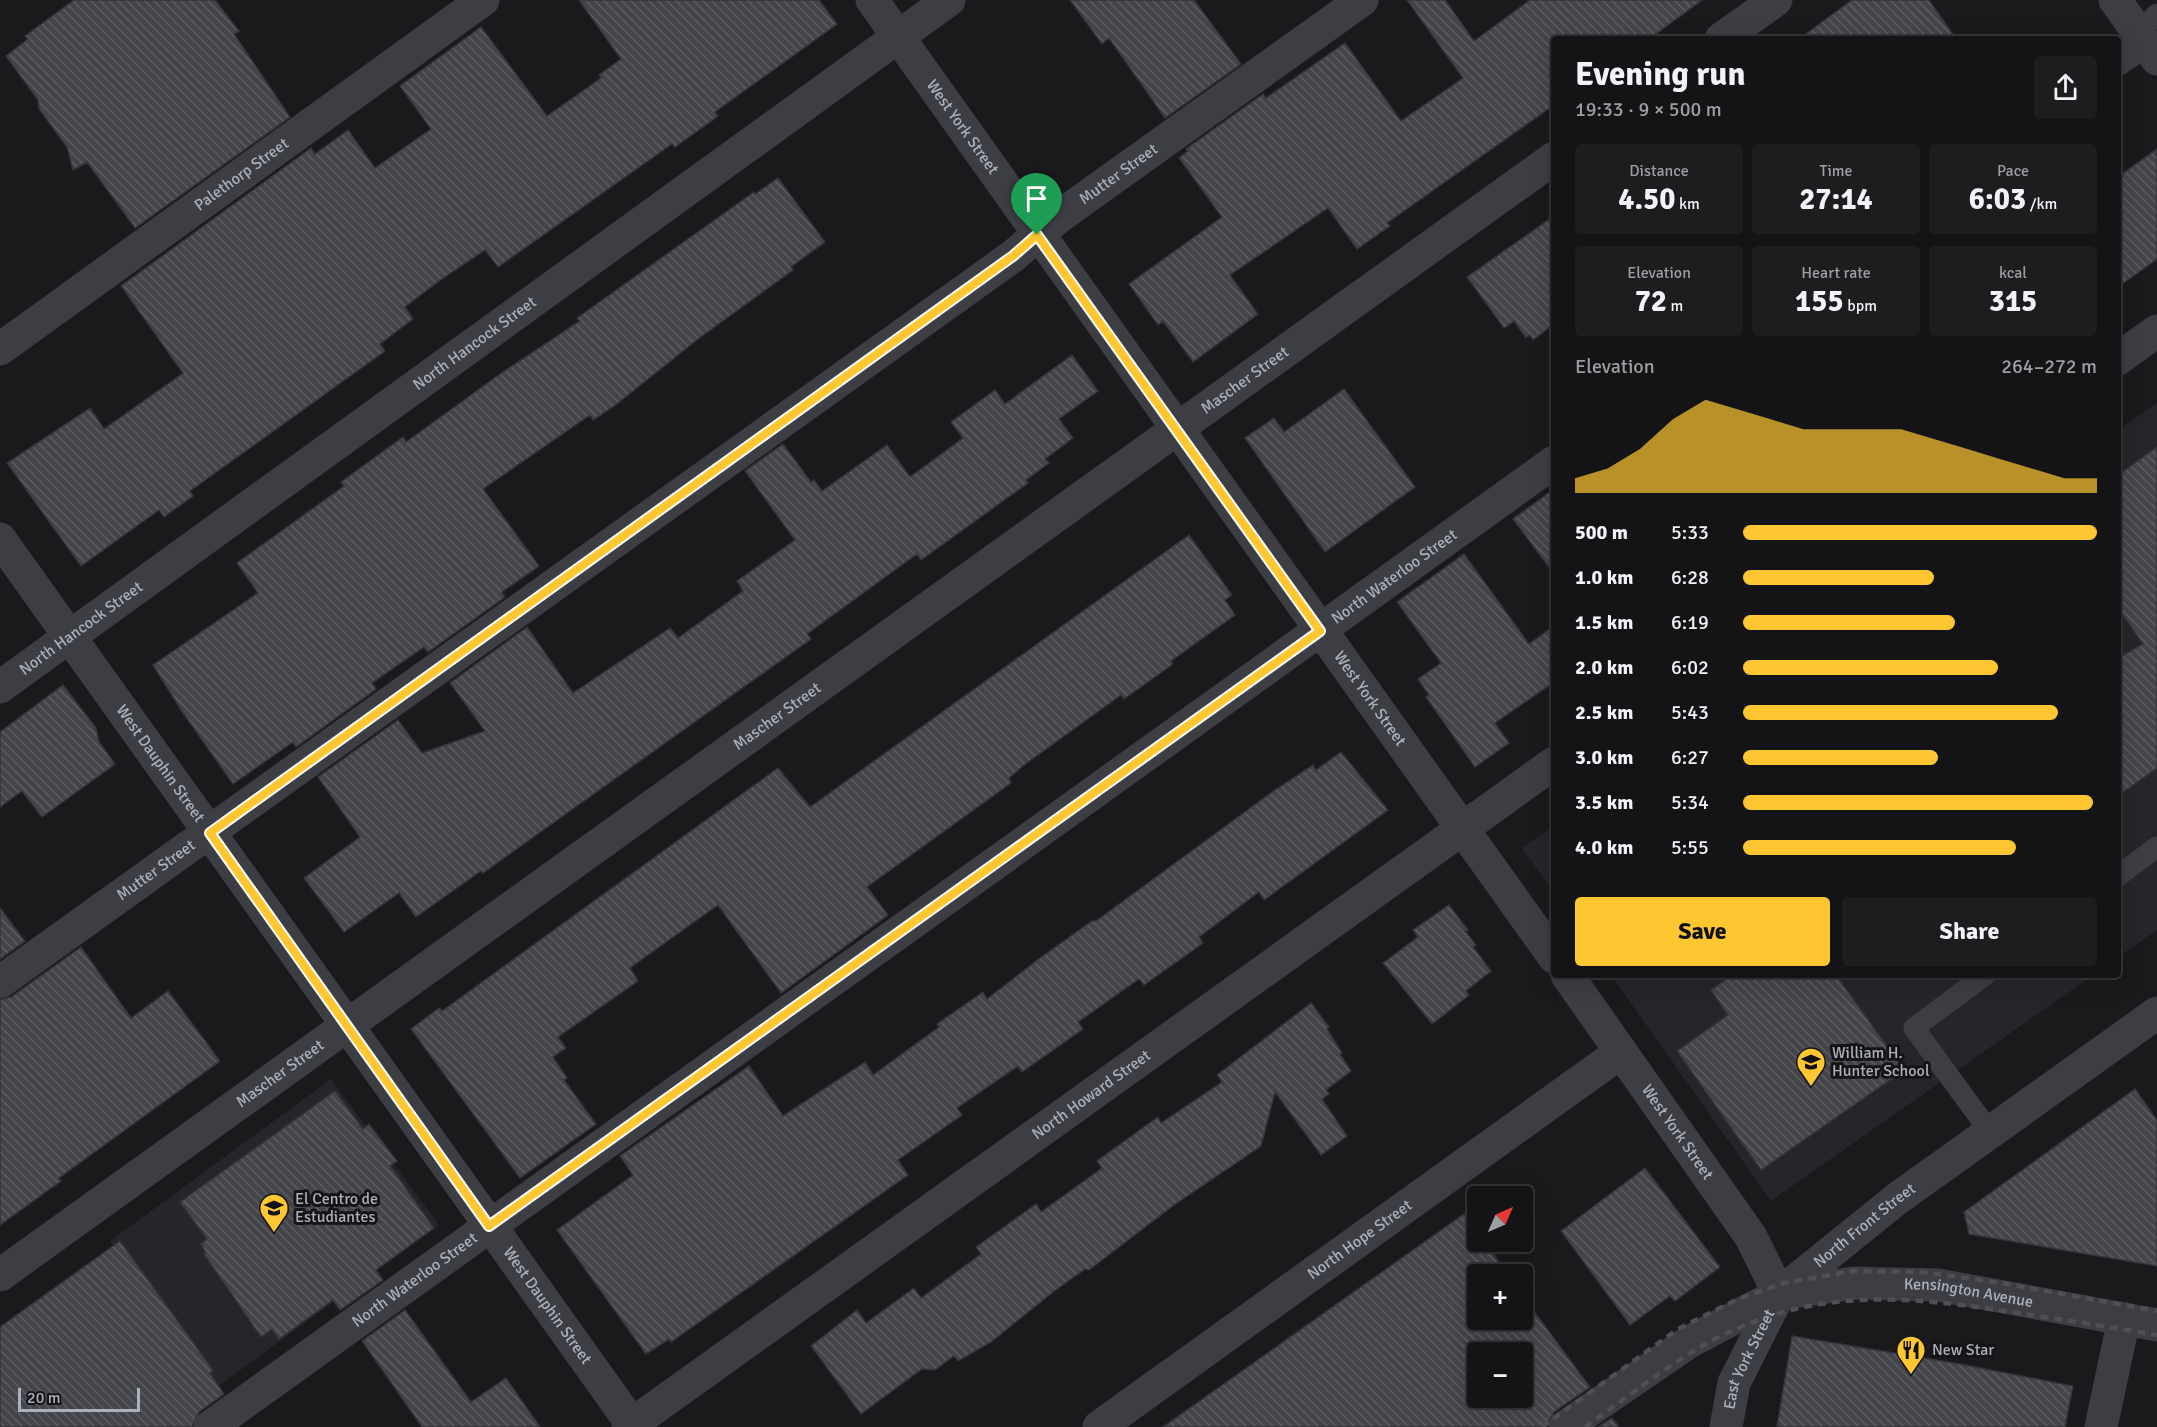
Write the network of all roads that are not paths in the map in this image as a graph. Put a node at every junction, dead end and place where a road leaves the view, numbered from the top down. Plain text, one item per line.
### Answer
1 (483, 0) edge
2 (872, 0) edge
3 (949, 0) edge
4 (1362, 0) edge
5 (1776, 0) edge
6 (2115, 0) edge
7 (1725, 36) edge
8 (899, 37) junction
9 (2149, 37) edge
10 (2121, 57) edge
11 (1551, 160) edge
12 (1037, 235) junction
13 (2157, 331) edge
14 (0, 349) edge
15 (2121, 357) edge
16 (1176, 427) junction
17 (1551, 464) edge
18 (0, 539) edge
19 (1320, 631) junction
20 (69, 637) junction
21 (0, 687) edge
22 (1551, 765) edge
23 (1463, 828) junction
24 (210, 833) junction
25 (2157, 847) edge
26 (2121, 874) edge
27 (1551, 953) edge
28 (1568, 978) edge
29 (1981, 978) edge
30 (0, 982) edge
31 (2157, 1013) edge
32 (347, 1027) junction
33 (1621, 1052) junction
34 (1990, 1132) junction
35 (489, 1226) junction
36 (0, 1275) edge
37 (1779, 1294) junction
38 (2124, 1318) junction
39 (2157, 1324) edge
40 (631, 1426) edge
41 (210, 1427) edge
42 (1099, 1427) edge
43 (1565, 1427) edge
44 (1726, 1427) edge
45 (2101, 1427) edge

1 - 14 street, Palethorp Street
2 - 8 street, West York Street
3 - 8 street, North Hancock Street
4 - 12 street, Mutter Street
5 - 7 street
6 - 9 street
8 - 12 street, West York Street
8 - 20 street, North Hancock Street
9 - 10 street
11 - 16 street, Mascher Street
12 - 16 street, West York Street
12 - 24 street, Mutter Street
13 - 15 street
16 - 19 street, West York Street
16 - 32 street, Mascher Street
17 - 19 street, North Waterloo Street
18 - 20 street, West Dauphin Street
19 - 23 street, West York Street
19 - 35 street, North Waterloo Street
20 - 21 street, North Hancock Street
20 - 24 street, West Dauphin Street
22 - 23 street, North Howard Street
23 - 27 street, West York Street
23 - 40 street, North Howard Street
24 - 30 street, Mutter Street
24 - 32 street, West Dauphin Street
25 - 26 lane
28 - 33 street, West York Street
29 - 34 lane
31 - 34 street, North Front Street
32 - 35 street, West Dauphin Street
32 - 36 street, Mascher Street
33 - 37 street, West York Street
33 - 42 street, North Hope Street
34 - 37 street, North Front Street
35 - 40 street, West Dauphin Street
35 - 41 street, North Waterloo Street
37 - 38 street, Kensington Avenue
37 - 43 street, North Front Street
37 - 44 street, East York Street
38 - 39 street, Kensington Avenue
38 - 45 street

